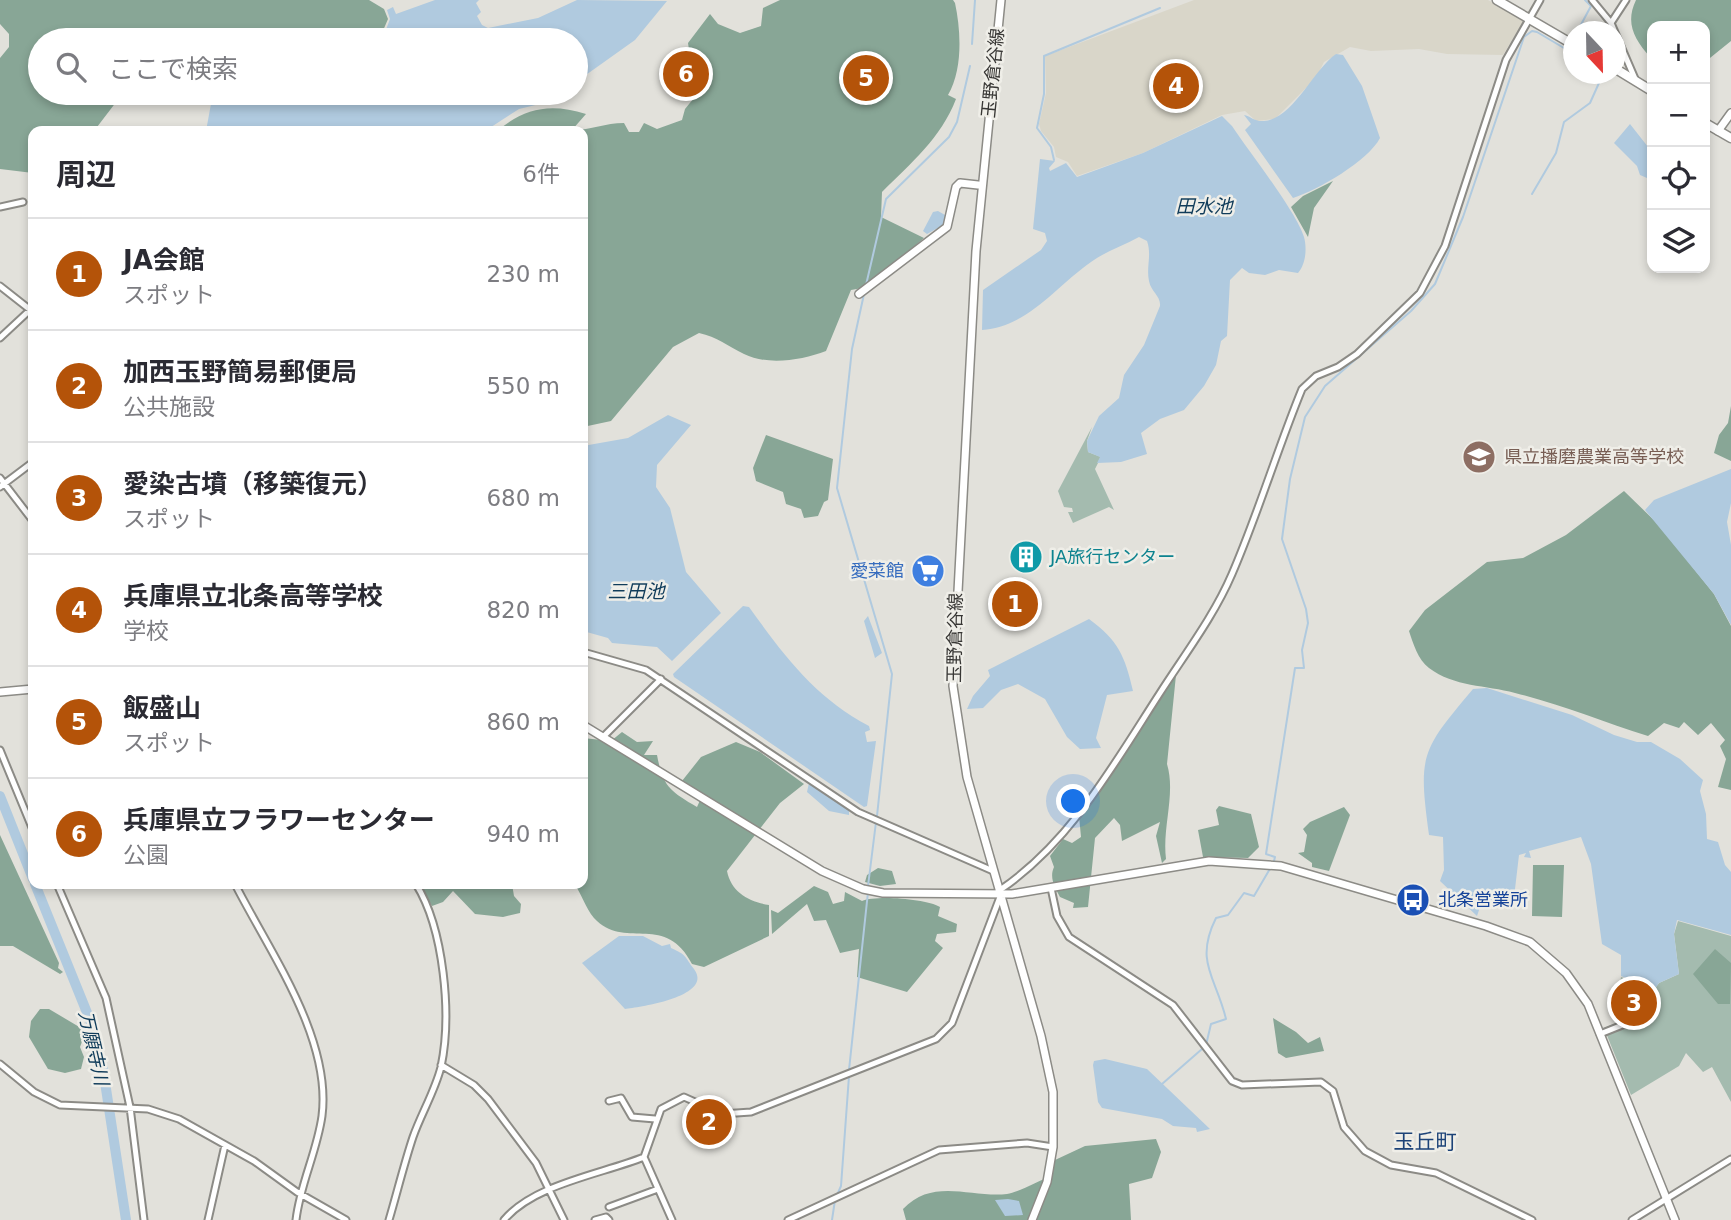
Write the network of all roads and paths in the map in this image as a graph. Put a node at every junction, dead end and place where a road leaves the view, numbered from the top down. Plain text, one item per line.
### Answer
1 (1000, 0) edge
2 (1497, 0) edge
3 (1540, 0) edge
4 (1592, 0) edge
5 (1626, 0) edge
6 (1528, 19) junction
7 (1609, 21) edge
8 (1612, 21) edge
9 (1563, 39) edge
10 (1626, 58) edge
11 (1626, 76) edge
12 (1636, 82) junction
13 (1647, 88) edge
14 (1731, 113) edge
15 (1710, 126) edge
16 (1718, 131) junction
17 (1731, 138) edge
18 (978, 185) dead end
19 (23, 202) dead end
20 (0, 207) edge
21 (0, 286) edge
22 (859, 294) dead end
23 (28, 308) edge
24 (28, 314) edge
25 (0, 338) edge
26 (28, 465) edge
27 (1, 483) edge
28 (28, 515) edge
29 (588, 653) edge
30 (661, 678) junction
31 (28, 689) edge
32 (0, 692) edge
33 (588, 728) edge
34 (603, 737) junction
35 (0, 750) edge
36 (28, 818) edge
37 (995, 872) junction
38 (1051, 888) junction
39 (59, 889) edge
40 (238, 889) edge
41 (419, 889) edge
42 (1000, 892) junction
43 (1650, 1014) dead end
44 (1600, 1034) junction
45 (0, 1064) edge
46 (441, 1065) junction
47 (609, 1101) dead end
48 (128, 1107) junction
49 (655, 1119) junction
50 (225, 1145) junction
51 (1053, 1147) junction
52 (644, 1157) junction
53 (1731, 1159) edge
54 (551, 1189) junction
55 (658, 1189) junction
56 (301, 1194) junction
57 (1666, 1197) junction
58 (609, 1207) dead end
59 (144, 1220) edge
60 (208, 1220) edge
61 (296, 1220) edge
62 (346, 1220) edge
63 (389, 1220) edge
64 (504, 1220) edge
65 (564, 1220) edge
66 (595, 1220) edge
67 (609, 1220) edge
68 (672, 1220) edge
69 (788, 1220) edge
70 (1032, 1220) edge
71 (1532, 1220) edge
72 (1632, 1220) edge
73 (1675, 1220) edge

1 - 37 main road, 玉野倉谷線
2 - 6 main road
3 - 6 street
4 - 7 street
5 - 8 street
6 - 9 main road
6 - 42 street
10 - 12 street
11 - 12 main road
12 - 13 main road
14 - 16 main road
15 - 16 main road
16 - 17 main road
18 - 22 main road
19 - 20 street
21 - 23 street
24 - 25 street
26 - 27 street
27 - 28 street
29 - 30 street
30 - 34 street
30 - 37 street
31 - 32 main road
33 - 34 main road
34 - 42 main road
35 - 36 street
37 - 42 main road, 玉野倉谷線
38 - 42 main road
38 - 44 main road
38 - 71 street
39 - 48 street
40 - 56 street
41 - 46 street
42 - 49 street
42 - 51 main road, 玉野倉谷線
43 - 44 street
44 - 57 main road
45 - 48 street
46 - 54 street
46 - 63 street
47 - 49 street
48 - 50 street
48 - 59 street
49 - 52 street
50 - 56 street
50 - 60 street
51 - 69 street
51 - 70 main road, 玉野倉谷線
52 - 54 street
52 - 55 street
53 - 57 street
54 - 64 street
54 - 65 street
55 - 58 street
55 - 68 street
56 - 61 street
56 - 62 street
57 - 72 street
57 - 73 main road
66 - 67 street

